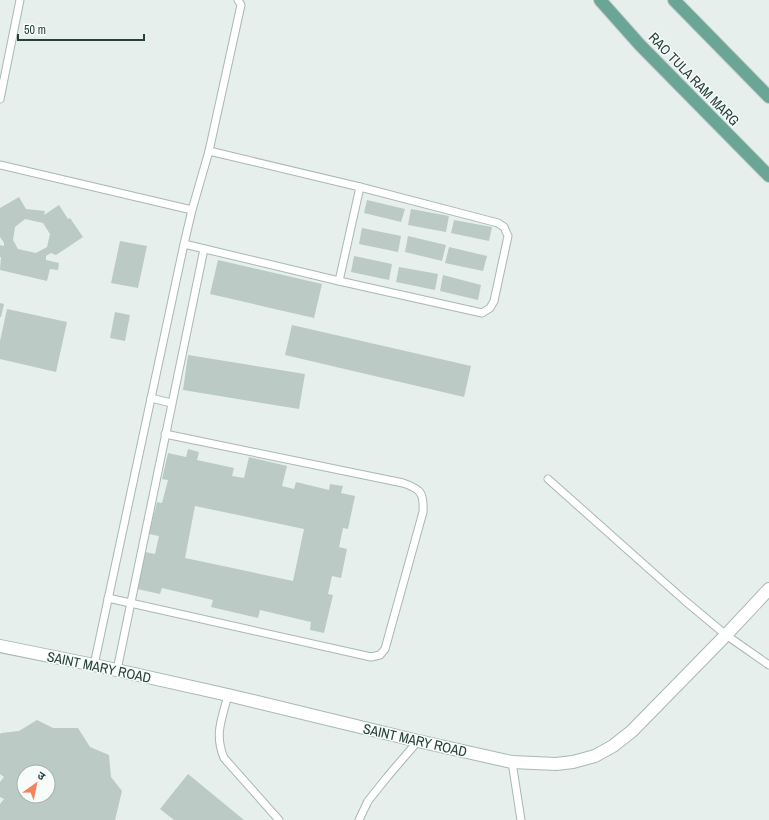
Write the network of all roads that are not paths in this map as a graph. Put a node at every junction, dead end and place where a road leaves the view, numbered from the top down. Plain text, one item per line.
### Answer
1 (20, 0) edge
2 (238, 0) edge
3 (600, 0) edge
4 (674, 0) edge
5 (769, 97) edge
6 (0, 99) edge
7 (209, 152) junction
8 (0, 165) edge
9 (769, 176) edge
10 (360, 188) junction
11 (192, 210) junction
12 (184, 244) junction
13 (204, 249) junction
14 (339, 280) junction
15 (151, 398) junction
16 (172, 403) junction
17 (165, 434) junction
18 (548, 479) dead end
19 (769, 589) edge
20 (108, 598) junction
21 (130, 603) junction
22 (726, 635) junction
23 (0, 646) edge
24 (94, 665) junction
25 (769, 665) edge
26 (117, 670) junction
27 (228, 695) junction
28 (418, 741) junction
29 (512, 762) junction
30 (279, 820) edge
31 (358, 820) edge
32 (521, 820) edge

1 - 6 lane
2 - 7 lane
3 - 9 main road, RAO TULA RAM MARG
4 - 5 main road
7 - 10 lane
7 - 11 lane
8 - 11 lane
10 - 14 lane
10 - 14 lane
11 - 12 lane
12 - 13 lane
12 - 15 lane
13 - 14 lane
13 - 16 lane
15 - 16 lane
15 - 20 lane
16 - 17 lane
17 - 21 lane
17 - 21 lane
18 - 22 lane
19 - 22 street, SAINT MARY ROAD
20 - 21 lane
20 - 24 lane
21 - 26 lane
22 - 25 lane
22 - 29 street, SAINT MARY ROAD
23 - 24 street, SAINT MARY ROAD
24 - 26 street, SAINT MARY ROAD
26 - 27 street, SAINT MARY ROAD
27 - 28 street, SAINT MARY ROAD
27 - 30 lane
28 - 29 street, SAINT MARY ROAD
28 - 31 lane
29 - 32 lane

